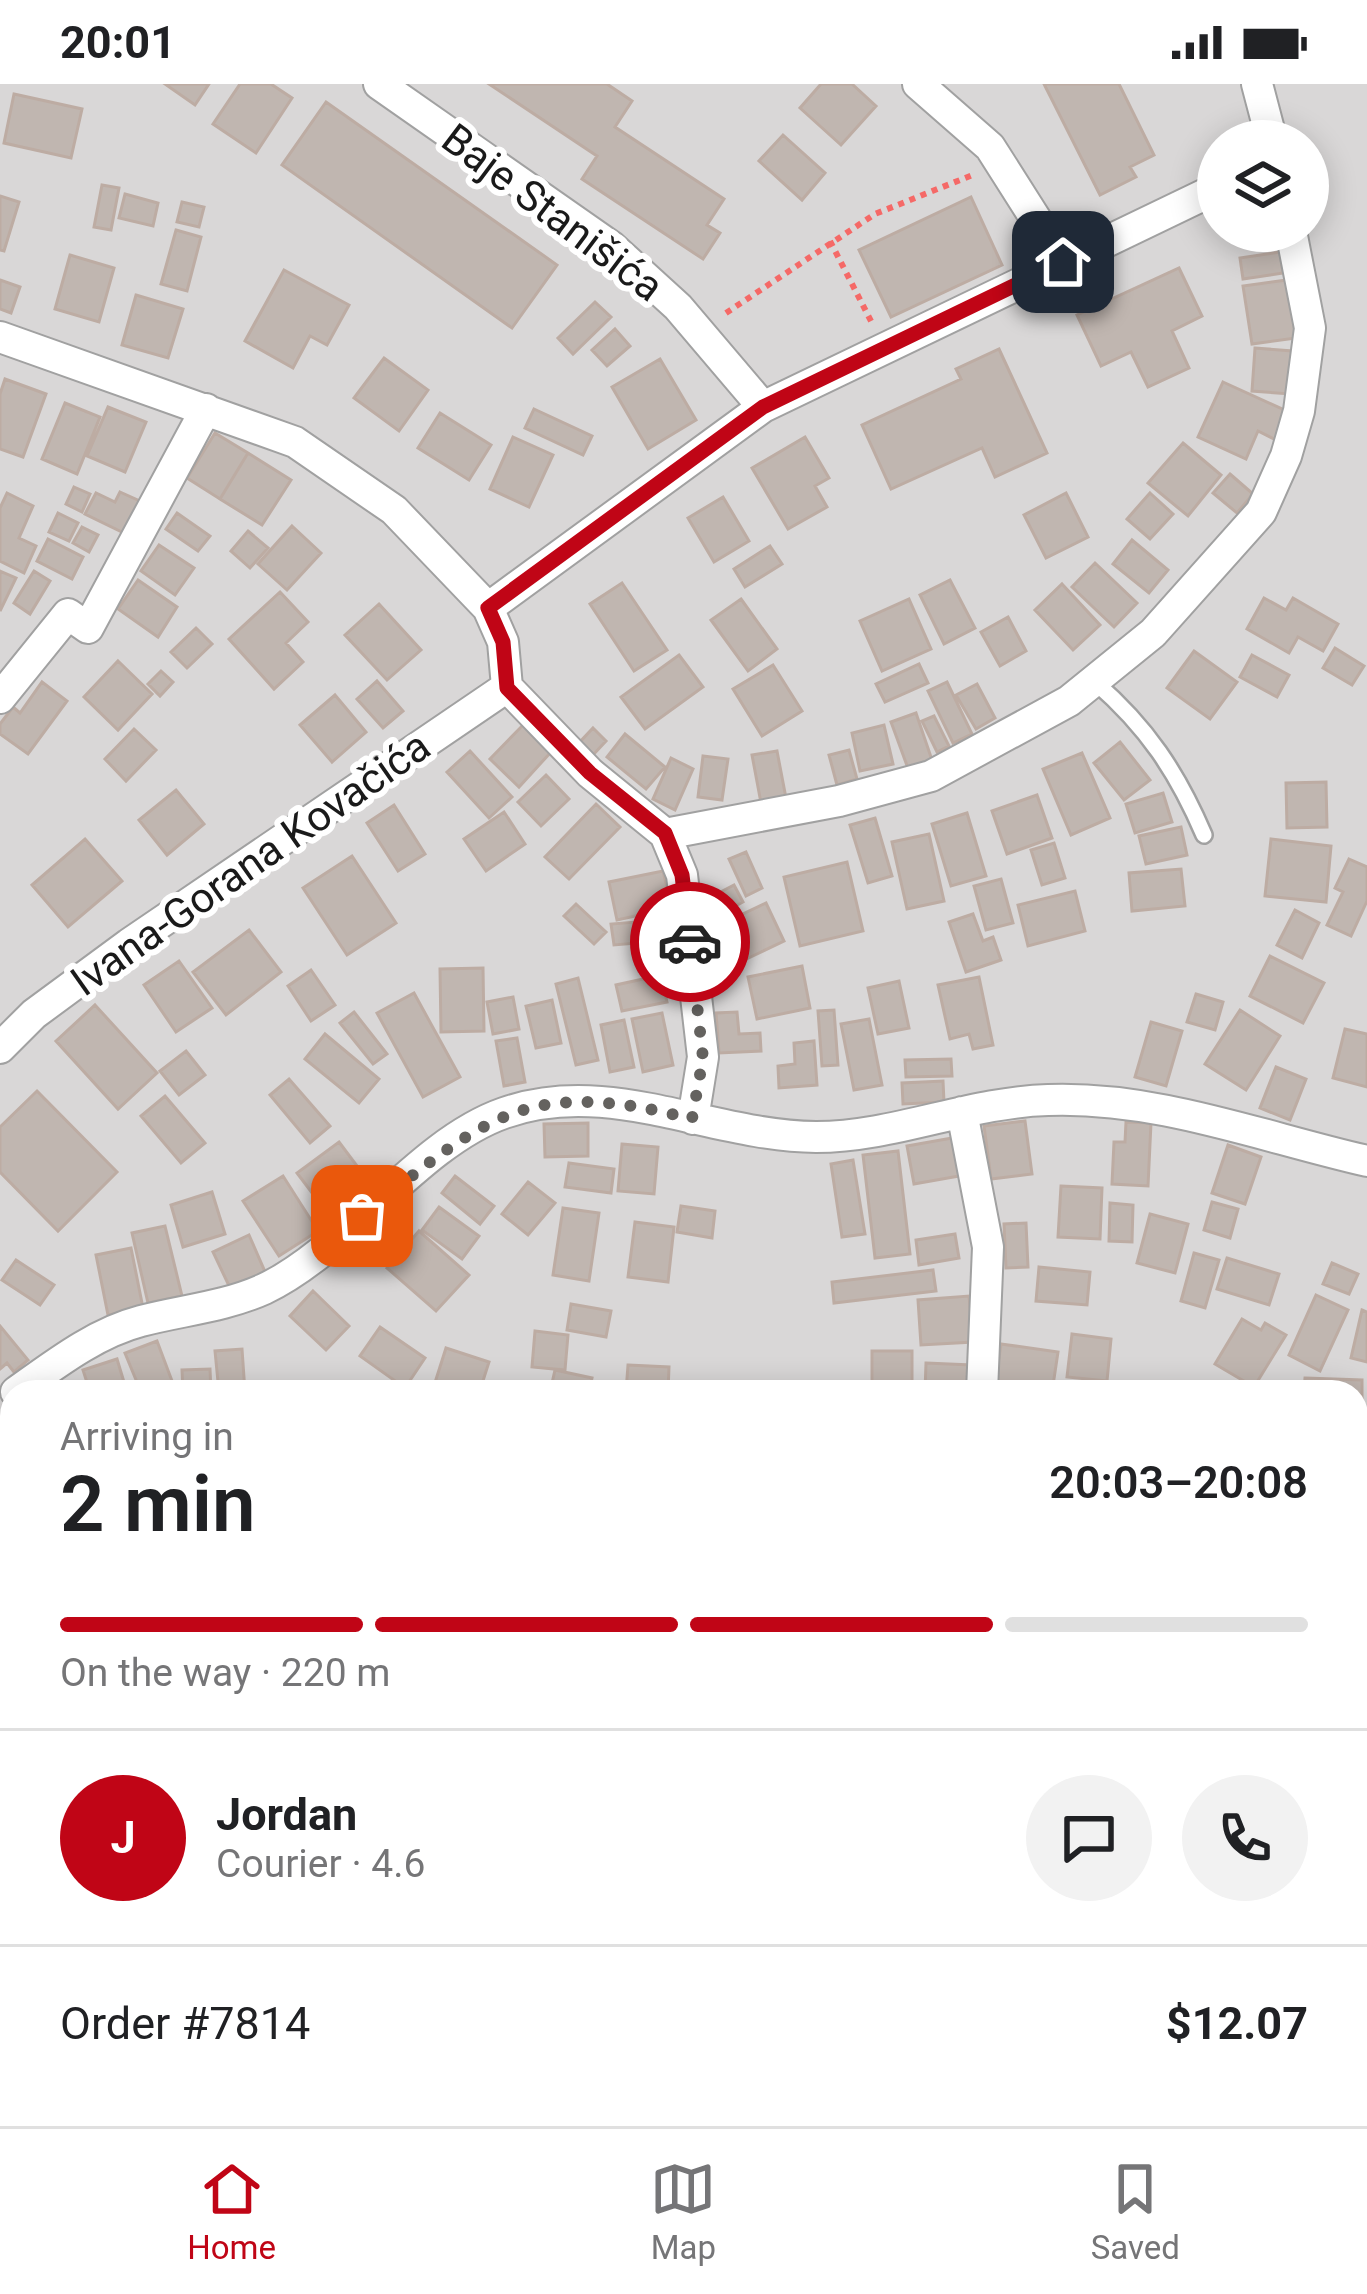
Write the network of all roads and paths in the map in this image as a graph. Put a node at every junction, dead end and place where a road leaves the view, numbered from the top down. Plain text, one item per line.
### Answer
1 (379, 84) edge
2 (918, 84) edge
3 (1257, 84) edge
4 (1266, 120) edge
5 (1000, 164) junction
6 (1197, 198) edge
7 (830, 241) junction
8 (1295, 252) edge
9 (1063, 262) junction
10 (699, 332) junction
11 (0, 337) edge
12 (885, 348) junction
13 (763, 407) junction
14 (206, 409) junction
15 (488, 608) junction
16 (1095, 682) junction
17 (507, 688) junction
18 (0, 698) edge
19 (665, 833) junction
20 (1204, 836) dead end
21 (0, 1048) edge
22 (962, 1112) junction
23 (692, 1119) junction
24 (1367, 1162) edge
25 (32, 1380) edge
26 (982, 1380) edge

1 - 10 street, Baje Stanišića
2 - 5 street
3 - 4 street
5 - 7 path
5 - 9 street
6 - 9 street
7 - 10 path
7 - 12 path
8 - 16 street
9 - 12 street
10 - 13 street, Baje Stanišića
11 - 14 street
12 - 13 street
13 - 15 street
14 - 15 street
14 - 18 street
15 - 17 street
16 - 19 street
16 - 20 lane
17 - 19 street
17 - 21 street, Ivana-Gorana Kovačića
19 - 23 street
22 - 23 street
22 - 24 street
22 - 26 street
23 - 25 street

